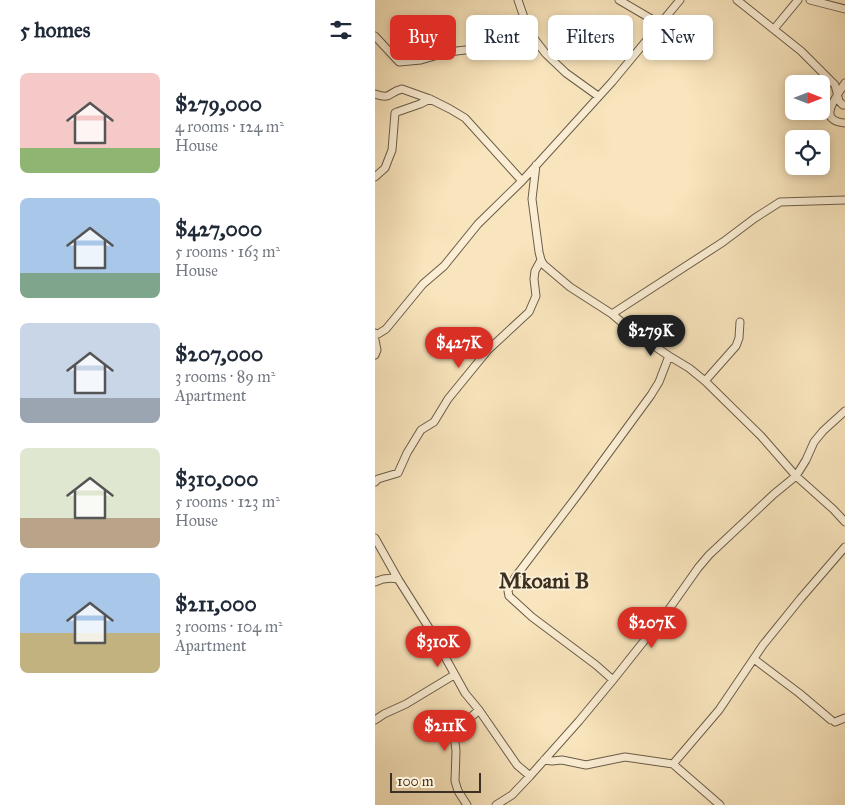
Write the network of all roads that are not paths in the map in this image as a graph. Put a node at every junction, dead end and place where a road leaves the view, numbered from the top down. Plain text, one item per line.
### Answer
1 (518, 0) edge
2 (619, 0) edge
3 (681, 0) edge
4 (737, 0) edge
5 (798, 0) edge
6 (810, 0) edge
7 (845, 9) edge
8 (523, 15) edge
9 (645, 15) edge
10 (668, 15) edge
11 (774, 29) junction
12 (375, 36) edge
13 (538, 44) edge
14 (643, 44) edge
15 (466, 50) edge
16 (845, 83) edge
17 (375, 94) edge
18 (837, 95) junction
19 (599, 96) junction
20 (430, 99) junction
21 (845, 105) edge
22 (845, 123) edge
23 (536, 165) junction
24 (375, 177) edge
25 (522, 181) junction
26 (845, 200) edge
27 (541, 260) junction
28 (612, 314) junction
29 (740, 322) dead end
30 (376, 337) edge
31 (375, 355) edge
32 (669, 356) junction
33 (705, 381) junction
34 (845, 411) edge
35 (796, 476) junction
36 (375, 482) edge
37 (845, 522) edge
38 (375, 538) edge
39 (845, 547) edge
40 (398, 579) junction
41 (375, 582) edge
42 (754, 660) junction
43 (455, 675) junction
44 (613, 680) junction
45 (479, 710) junction
46 (845, 718) edge
47 (375, 720) edge
48 (544, 760) junction
49 (673, 764) junction
50 (530, 776) junction
51 (467, 805) edge
52 (496, 805) edge
53 (721, 805) edge

1 - 8 street
2 - 9 street
3 - 10 street
4 - 11 street
5 - 11 street
6 - 7 street
11 - 18 street
12 - 15 street
13 - 19 street
14 - 19 street
16 - 18 street
17 - 20 street
18 - 21 street
18 - 22 street
19 - 23 street
20 - 24 street
20 - 25 street
23 - 25 street
23 - 27 street
25 - 30 street
26 - 28 street
27 - 28 street
27 - 36 street
28 - 32 street
29 - 33 street
30 - 31 street
32 - 33 street
32 - 44 street
33 - 35 street
34 - 35 street
35 - 37 street
35 - 44 street
38 - 40 street
39 - 42 street
40 - 41 street
40 - 43 street
42 - 46 street
42 - 49 street
43 - 45 street
43 - 47 street
44 - 48 street
45 - 50 street
45 - 51 street
48 - 49 street
48 - 50 street
49 - 53 street
50 - 52 street

